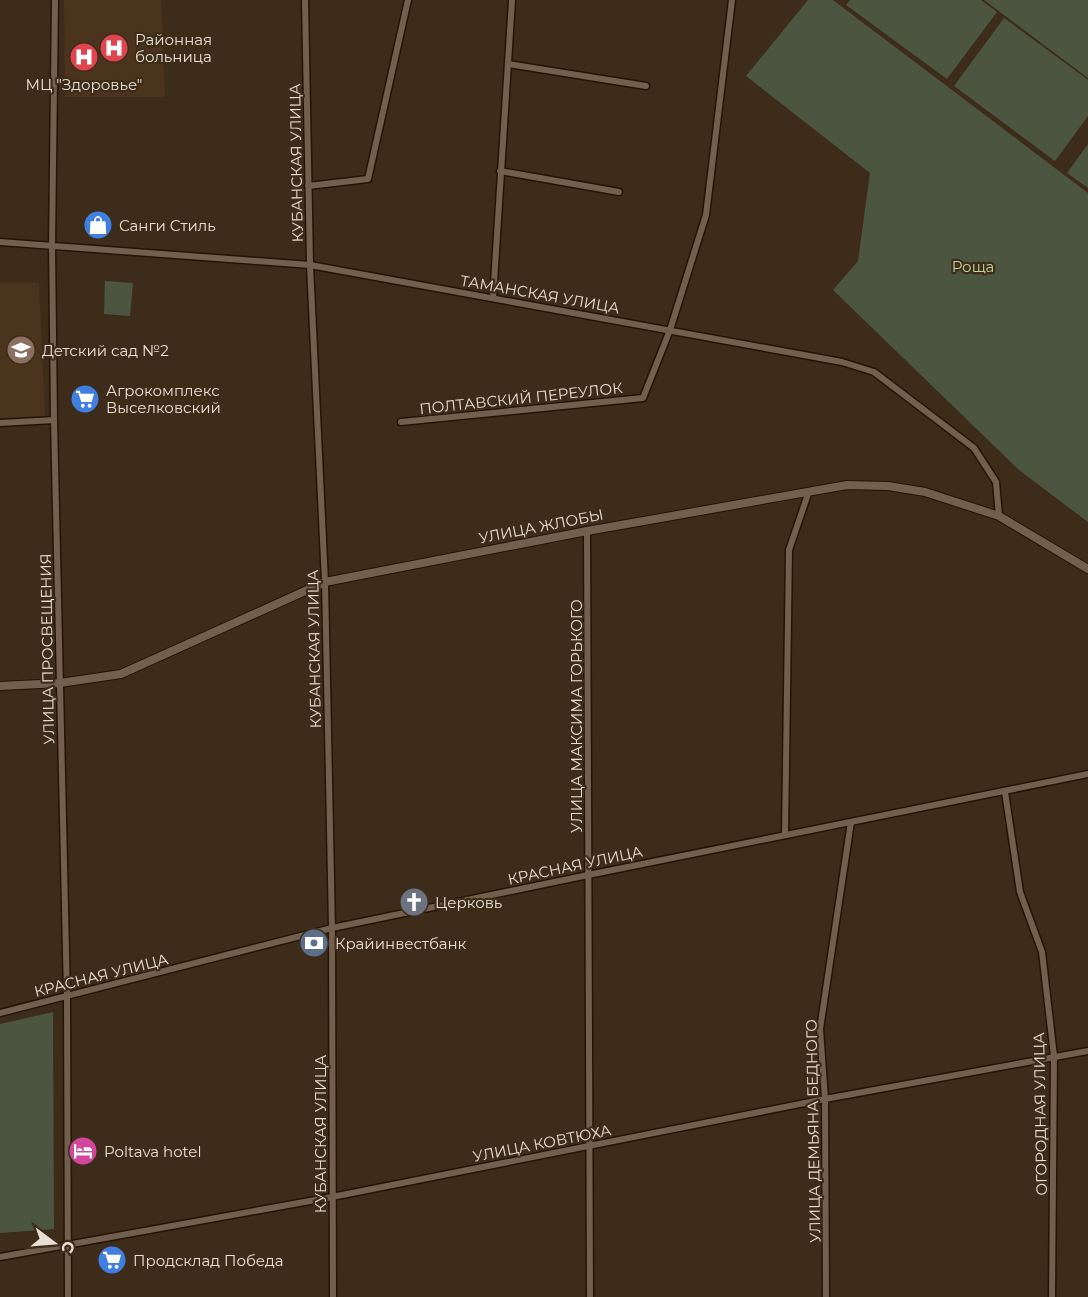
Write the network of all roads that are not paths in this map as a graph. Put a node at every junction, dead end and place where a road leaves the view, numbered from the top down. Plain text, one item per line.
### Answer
1 (54, 0) edge
2 (305, 0) edge
3 (408, 0) edge
4 (512, 0) edge
5 (732, 0) edge
6 (507, 64) junction
7 (646, 86) dead end
8 (500, 171) junction
9 (308, 186) junction
10 (619, 192) dead end
11 (0, 242) edge
12 (52, 246) junction
13 (310, 265) junction
14 (492, 298) junction
15 (670, 330) junction
16 (54, 420) junction
17 (401, 422) dead end
18 (0, 423) edge
19 (808, 491) junction
20 (999, 516) junction
21 (587, 531) junction
22 (1088, 569) edge
23 (325, 582) junction
24 (60, 683) junction
25 (0, 686) edge
26 (1088, 774) edge
27 (1005, 792) junction
28 (851, 822) junction
29 (785, 835) junction
30 (588, 874) junction
31 (332, 928) junction
32 (67, 996) junction
33 (0, 1013) edge
34 (1088, 1051) edge
35 (1054, 1056) junction
36 (825, 1099) junction
37 (590, 1145) junction
38 (332, 1197) junction
39 (66, 1245) junction
40 (0, 1257) edge
41 (68, 1297) edge
42 (333, 1297) edge
43 (590, 1297) edge
44 (826, 1297) edge
45 (1052, 1297) edge

1 - 12 street, УЛИЦА ПРОСВЕЩЕНИЯ
2 - 9 street, КУБАНСКАЯ УЛИЦА
3 - 9 street
4 - 6 street
5 - 15 street
6 - 7 street
6 - 8 street
8 - 10 street
8 - 14 street
9 - 13 street, КУБАНСКАЯ УЛИЦА
11 - 12 street, ТАМАНСКАЯ УЛИЦА
12 - 13 street, ТАМАНСКАЯ УЛИЦА
12 - 16 street, УЛИЦА ПРОСВЕЩЕНИЯ
13 - 14 street, ТАМАНСКАЯ УЛИЦА
13 - 23 street, КУБАНСКАЯ УЛИЦА
14 - 15 street, ТАМАНСКАЯ УЛИЦА
15 - 17 street, ПОЛТАВСКИЙ ПЕРЕУЛОК
15 - 20 street, ТАМАНСКАЯ УЛИЦА
16 - 18 street
16 - 24 street, УЛИЦА ПРОСВЕЩЕНИЯ
19 - 20 street, УЛИЦА ЖЛОБЫ
19 - 21 street, УЛИЦА ЖЛОБЫ
19 - 29 street
20 - 22 street, УЛИЦА ЖЛОБЫ
21 - 23 street, УЛИЦА ЖЛОБЫ
21 - 30 street, УЛИЦА МАКСИМА ГОРЬКОГО
23 - 24 street, УЛИЦА ЖЛОБЫ
23 - 31 street, КУБАНСКАЯ УЛИЦА
24 - 25 street, УЛИЦА ЖЛОБЫ
24 - 32 street, УЛИЦА ПРОСВЕЩЕНИЯ
26 - 27 street, КРАСНАЯ УЛИЦА
27 - 28 street, КРАСНАЯ УЛИЦА
27 - 35 street, ОГОРОДНАЯ УЛИЦА
28 - 29 street, КРАСНАЯ УЛИЦА
28 - 36 street, УЛИЦА ДЕМЬЯНА БЕДНОГО
29 - 30 street, КРАСНАЯ УЛИЦА
30 - 31 street, КРАСНАЯ УЛИЦА
30 - 37 street, УЛИЦА МАКСИМА ГОРЬКОГО
31 - 32 street, КРАСНАЯ УЛИЦА
31 - 38 street, КУБАНСКАЯ УЛИЦА
32 - 33 street, КРАСНАЯ УЛИЦА
32 - 39 street, УЛИЦА ПРОСВЕЩЕНИЯ
34 - 35 street, УЛИЦА КОВТЮХА
35 - 36 street, УЛИЦА КОВТЮХА
35 - 45 street, ОГОРОДНАЯ УЛИЦА
36 - 37 street, УЛИЦА КОВТЮХА
36 - 44 street, УЛИЦА ДЕМЬЯНА БЕДНОГО
37 - 38 street, УЛИЦА КОВТЮХА
37 - 43 street, УЛИЦА МАКСИМА ГОРЬКОГО
38 - 39 street, УЛИЦА КОВТЮХА
38 - 42 street, КУБАНСКАЯ УЛИЦА
39 - 40 street, УЛИЦА КОВТЮХА
39 - 41 street, УЛИЦА ПРОСВЕЩЕНИЯ

